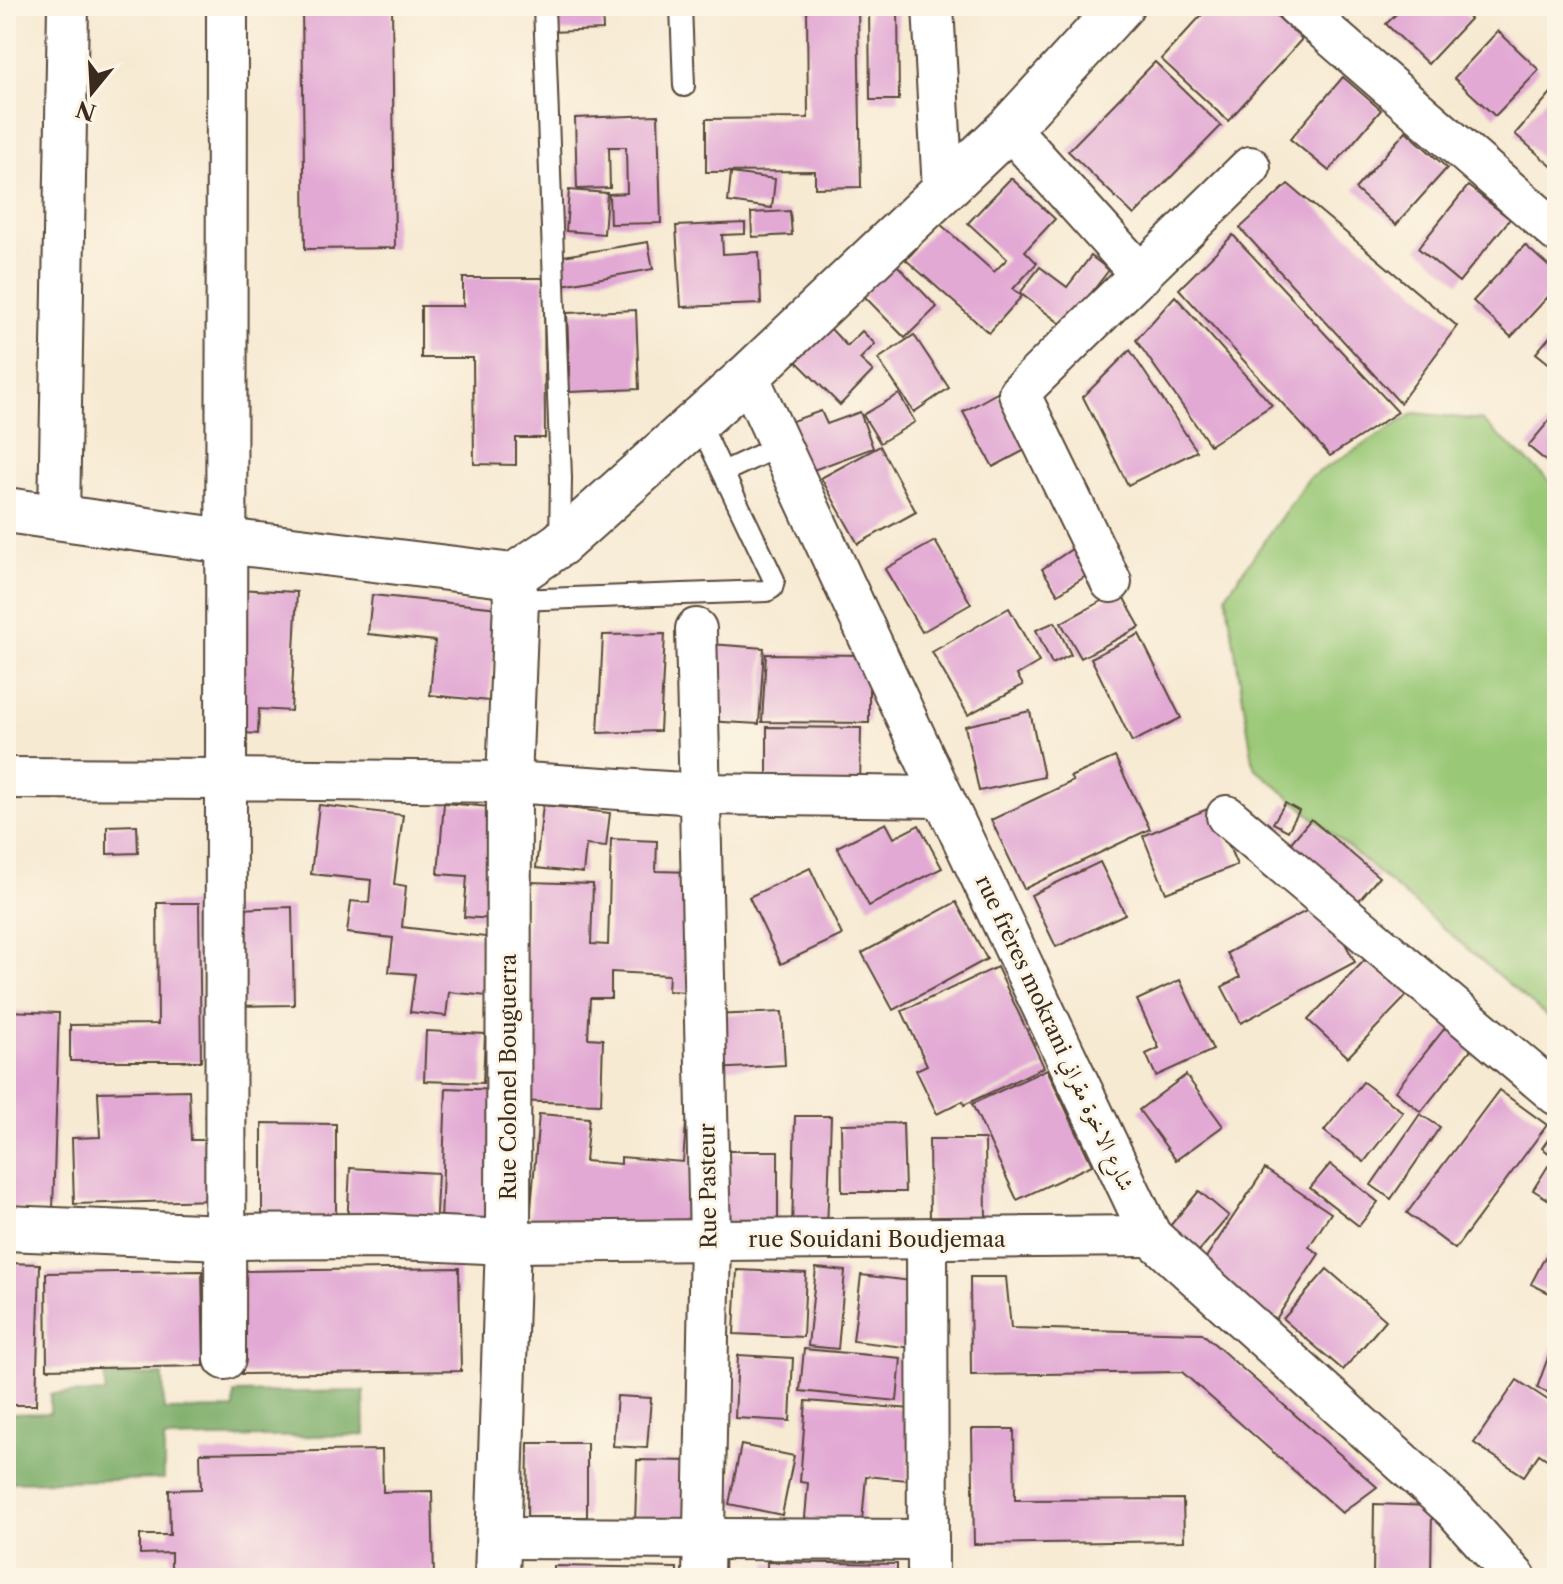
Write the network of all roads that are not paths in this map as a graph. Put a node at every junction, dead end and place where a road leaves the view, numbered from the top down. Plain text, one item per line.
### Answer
1 (68, 6) edge
2 (227, 6) edge
3 (544, 6) edge
4 (681, 6) edge
5 (933, 6) edge
6 (1121, 6) edge
7 (1297, 6) edge
8 (684, 86) dead end
9 (1009, 128) junction
10 (1250, 167) dead end
11 (943, 191) junction
12 (1557, 232) edge
13 (1141, 275) junction
14 (748, 376) junction
15 (698, 420) junction
16 (781, 445) junction
17 (723, 472) junction
18 (6, 510) edge
19 (59, 517) junction
20 (225, 541) junction
21 (560, 544) junction
22 (1111, 582) dead end
23 (514, 588) junction
24 (696, 629) dead end
25 (6, 778) edge
26 (226, 779) junction
27 (509, 782) junction
28 (699, 794) junction
29 (943, 797) junction
30 (1227, 816) dead end
31 (1557, 1095) edge
32 (6, 1228) edge
33 (1151, 1236) junction
34 (224, 1237) junction
35 (710, 1240) junction
36 (927, 1240) junction
37 (508, 1242) junction
38 (225, 1359) dead end
39 (498, 1558) edge
40 (928, 1559) edge
41 (707, 1564) edge
42 (1516, 1578) edge

1 - 19 street
2 - 20 street
3 - 21 lane
4 - 8 lane
5 - 11 street
6 - 9 main road
7 - 12 street
9 - 11 main road
9 - 13 street
10 - 13 street
11 - 14 main road
13 - 22 street
14 - 15 main road
14 - 16 street, rue frères mokrani شارع الاخوة مقراني
15 - 17 lane
15 - 21 main road
16 - 17 lane
16 - 29 street, rue frères mokrani شارع الاخوة مقراني
17 - 23 lane
18 - 19 main road
19 - 20 main road
20 - 23 main road
20 - 26 street
21 - 23 main road
23 - 27 main road, Rue Colonel Bouguerra
24 - 28 street, Rue Pasteur
25 - 26 street
26 - 27 street
26 - 34 street
27 - 28 street
27 - 37 main road, Rue Colonel Bouguerra
28 - 29 street
28 - 35 street, Rue Pasteur
29 - 33 street, rue frères mokrani شارع الاخوة مقراني
30 - 31 street
32 - 34 main road
33 - 36 street, rue Souidani Boudjemaa
33 - 42 street, rue frères mokrani شارع الاخوة مقراني
34 - 37 main road
34 - 38 street
35 - 36 street, rue Souidani Boudjemaa
35 - 37 street, rue Souidani Boudjemaa
35 - 41 street, Rue Pasteur
36 - 40 street
37 - 39 main road, Rue Colonel Bouguerra
39 - 41 street
40 - 41 street

